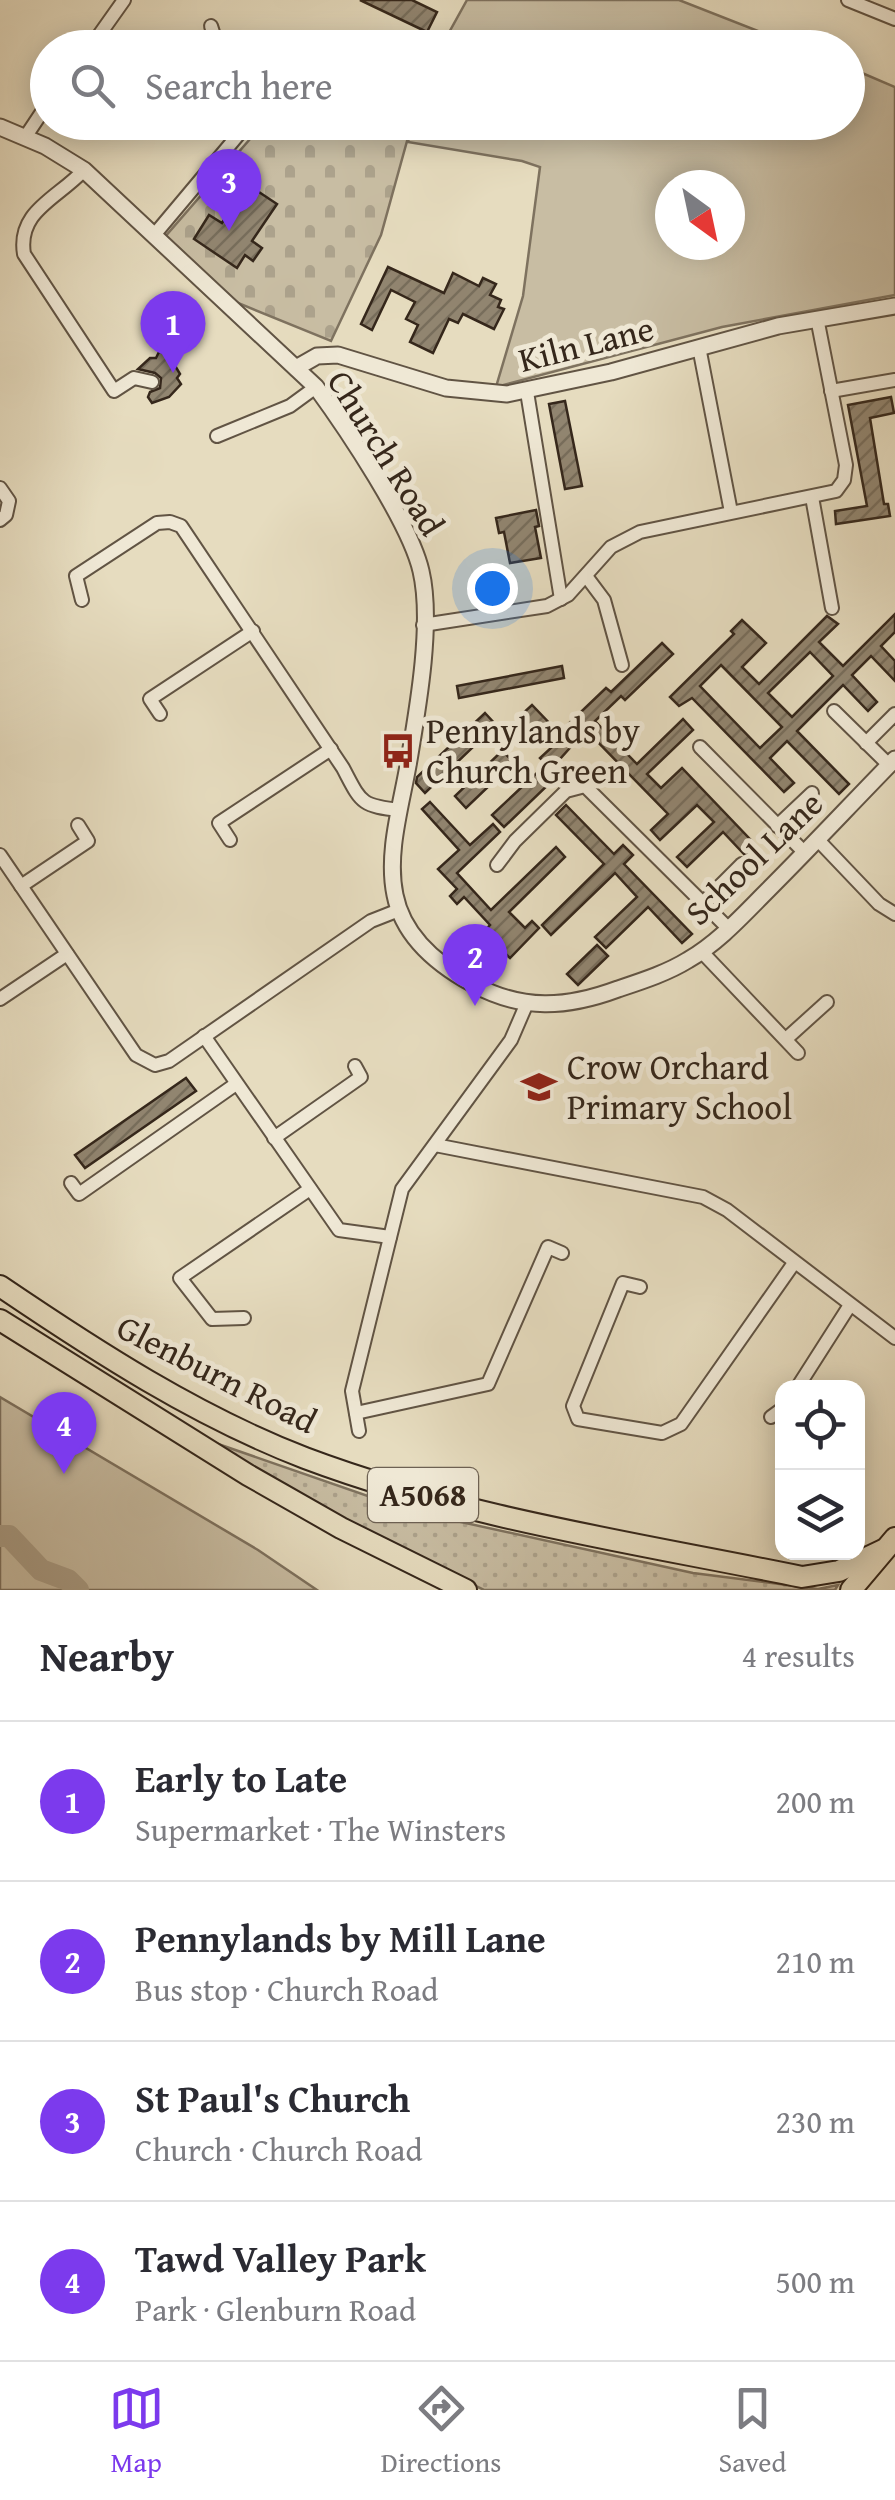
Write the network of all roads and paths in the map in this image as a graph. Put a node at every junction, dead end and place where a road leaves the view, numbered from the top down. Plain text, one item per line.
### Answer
1 (124, 0) edge
2 (848, 0) edge
3 (895, 19) edge
4 (211, 26) dead end
5 (103, 30) edge
6 (212, 30) edge
7 (0, 127) edge
8 (30, 130) edge
9 (26, 136) junction
10 (30, 138) edge
11 (33, 140) edge
12 (233, 140) edge
13 (84, 170) junction
14 (156, 234) junction
15 (895, 306) edge
16 (818, 318) junction
17 (699, 347) junction
18 (296, 368) junction
19 (895, 380) edge
20 (152, 382) dead end
21 (316, 388) junction
22 (831, 391) junction
23 (527, 392) junction
24 (217, 436) dead end
25 (0, 488) edge
26 (812, 497) junction
27 (731, 512) junction
28 (0, 520) edge
29 (586, 576) junction
30 (561, 599) junction
31 (82, 600) dead end
32 (832, 608) dead end
33 (423, 625) junction
34 (252, 631) junction
35 (622, 665) dead end
36 (834, 711) dead end
37 (160, 714) dead end
38 (895, 714) edge
39 (866, 742) junction
40 (700, 747) dead end
41 (330, 749) junction
42 (892, 762) edge
43 (812, 792) dead end
44 (400, 810) junction
45 (78, 826) dead end
46 (777, 826) junction
47 (230, 840) dead end
48 (818, 840) junction
49 (805, 853) junction
50 (0, 855) edge
51 (742, 864) dead end
52 (497, 865) dead end
53 (21, 886) junction
54 (703, 903) junction
55 (399, 910) junction
56 (895, 914) edge
57 (729, 929) junction
58 (702, 951) junction
59 (68, 954) junction
60 (0, 998) edge
61 (826, 1002) dead end
62 (527, 1003) junction
63 (204, 1036) junction
64 (786, 1039) junction
65 (798, 1053) dead end
66 (355, 1066) dead end
67 (236, 1084) junction
68 (274, 1138) junction
69 (435, 1145) junction
70 (71, 1182) dead end
71 (310, 1188) junction
72 (390, 1237) junction
73 (562, 1252) dead end
74 (794, 1263) junction
75 (0, 1286) edge
76 (640, 1287) dead end
77 (850, 1306) junction
78 (244, 1318) dead end
79 (0, 1320) edge
80 (895, 1338) edge
81 (801, 1380) edge
82 (356, 1412) junction
83 (359, 1431) dead end
84 (889, 1544) edge
85 (466, 1590) edge
86 (851, 1590) edge

1 - 5 street
2 - 3 street
4 - 6 street
7 - 9 street, Church Road
8 - 9 street
9 - 10 street, Church Road
11 - 13 street, Church Road
12 - 14 street
13 - 14 street, Church Road
13 - 20 street
14 - 18 street, Church Road
15 - 16 street, Kiln Lane
16 - 17 street, Kiln Lane
16 - 22 street
17 - 23 street, Kiln Lane
17 - 27 street
18 - 21 street, Church Road
18 - 23 street, Kiln Lane
19 - 22 street
21 - 24 street
21 - 33 street, Church Road
22 - 26 street
23 - 30 street
25 - 28 street
26 - 27 street
26 - 32 street
27 - 29 street
29 - 30 street
29 - 35 street
30 - 33 street
31 - 34 street
33 - 44 street, Church Road
34 - 37 street
34 - 41 street
36 - 39 street
38 - 39 street
39 - 42 street
40 - 46 street
41 - 44 street
41 - 47 street
42 - 48 street, School Lane
43 - 46 street
44 - 55 street, Church Road
45 - 53 street
46 - 49 street
48 - 49 street, School Lane
48 - 56 street
49 - 57 street, School Lane
50 - 53 street
51 - 54 street
52 - 54 street
53 - 59 street
54 - 57 street
55 - 62 street
55 - 63 street
57 - 58 street, School Lane
58 - 62 street, School Lane
58 - 64 street
59 - 60 street
59 - 63 street
61 - 64 street
62 - 69 street
63 - 67 street
64 - 65 street
66 - 68 street
67 - 68 street
67 - 70 street
68 - 71 street
69 - 72 street
69 - 74 street
71 - 72 street
71 - 78 street
72 - 82 street
73 - 82 street
74 - 76 street
74 - 77 street
75 - 84 main road, Glenburn Road / A5068
77 - 80 street
77 - 81 street
79 - 85 main road, Glenburn Road / A5068
82 - 83 street
84 - 86 main road

